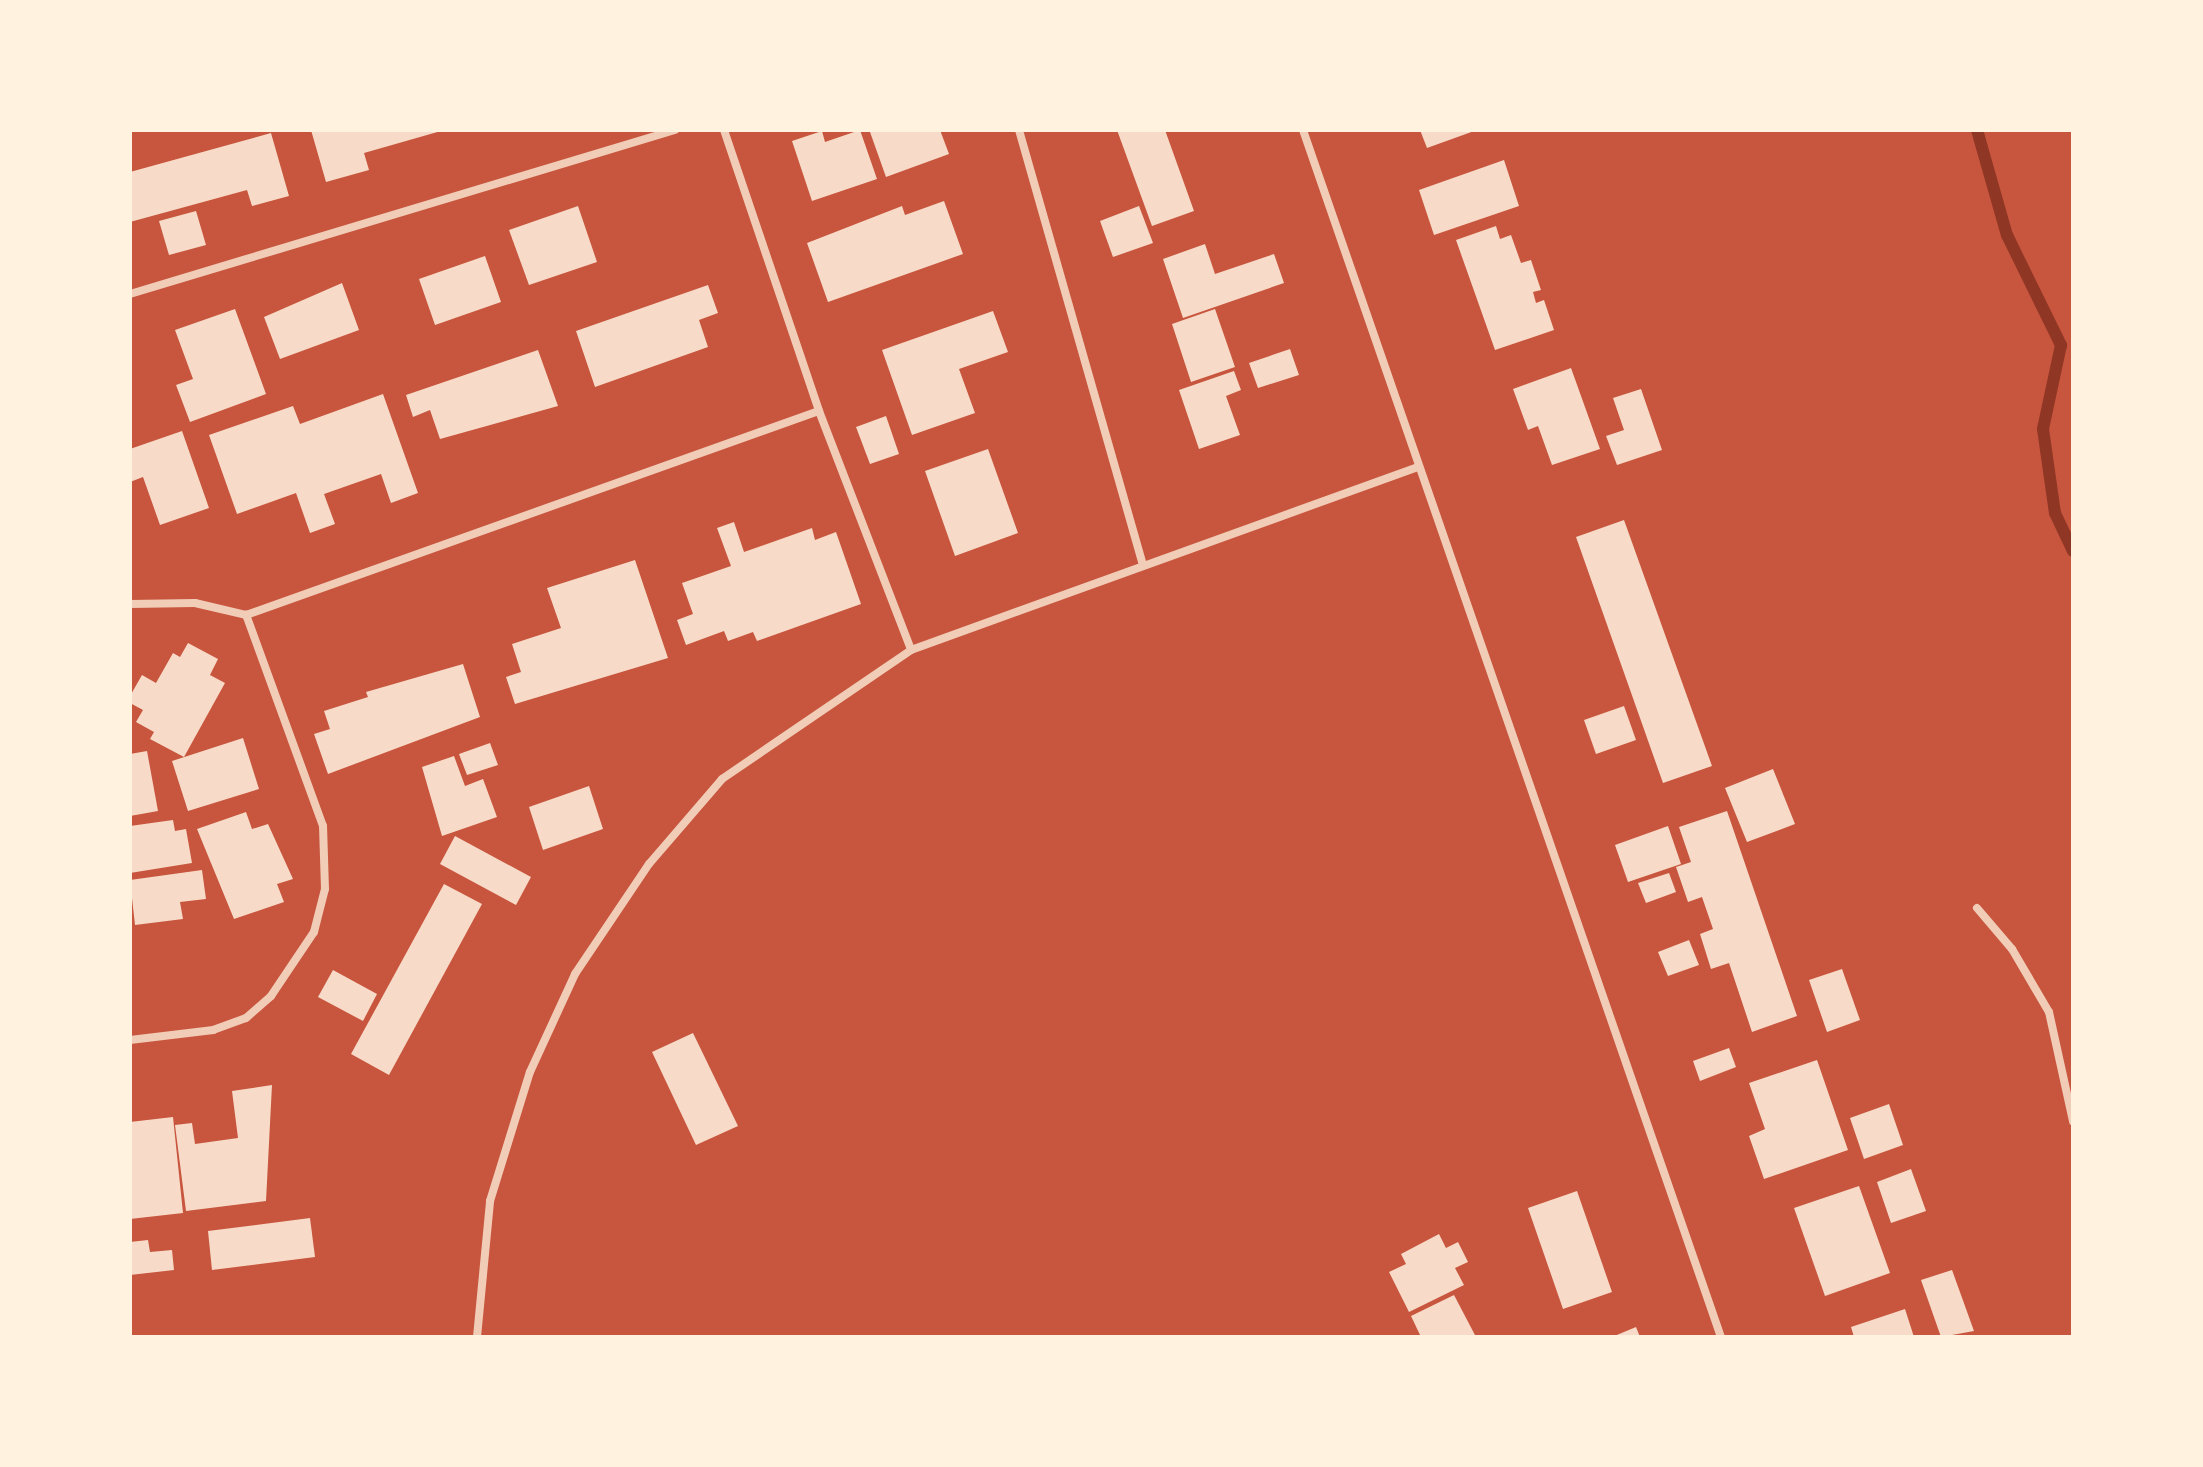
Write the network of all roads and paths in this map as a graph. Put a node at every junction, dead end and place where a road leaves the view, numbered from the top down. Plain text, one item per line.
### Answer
1 (675, 130) edge
2 (724, 130) edge
3 (1019, 130) edge
4 (1303, 130) edge
5 (130, 294) edge
6 (819, 411) junction
7 (1418, 467) junction
8 (1143, 565) junction
9 (130, 604) edge
10 (246, 615) junction
11 (911, 650) junction
12 (1977, 908) dead end
13 (130, 1040) edge
14 (2073, 1121) edge
15 (477, 1337) edge
16 (1721, 1337) edge

1 - 5 street
2 - 6 street
3 - 8 street
4 - 7 street
6 - 10 street
6 - 11 street
7 - 8 street
7 - 16 street
8 - 11 street
9 - 10 street
10 - 13 street
11 - 15 street
12 - 14 street

